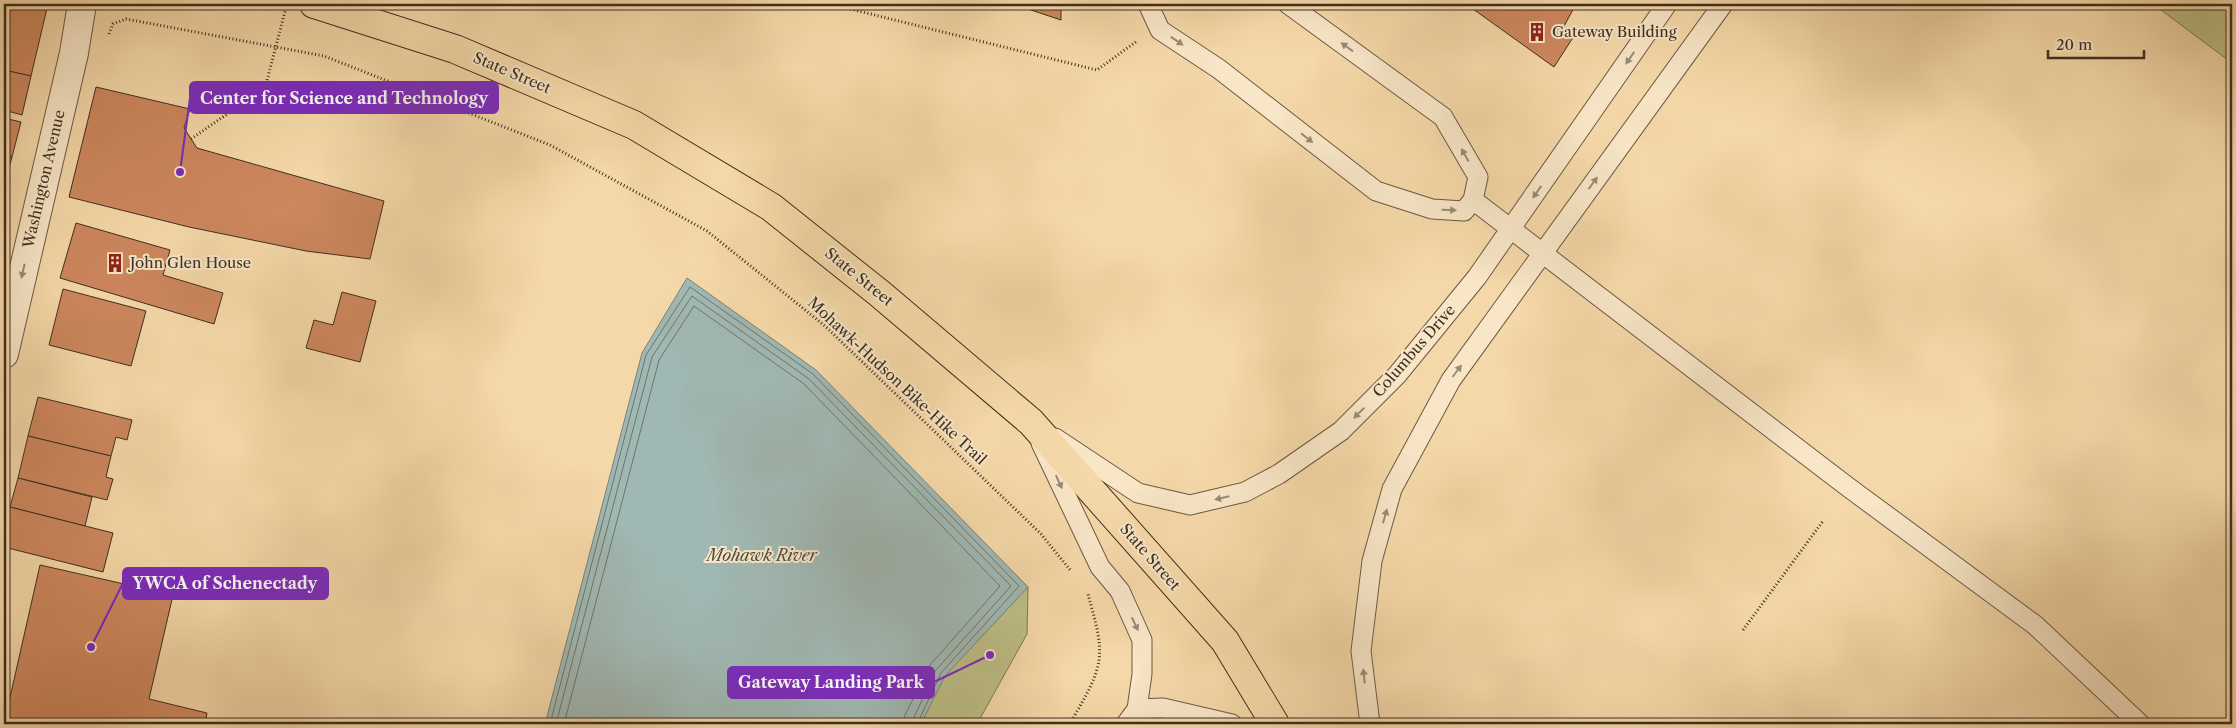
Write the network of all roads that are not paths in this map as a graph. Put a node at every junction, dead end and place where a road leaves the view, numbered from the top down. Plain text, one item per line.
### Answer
1 (82, 4) edge
2 (314, 4) edge
3 (1288, 4) edge
4 (1667, 4) edge
5 (1723, 4) edge
6 (1152, 11) edge
7 (1473, 200) junction
8 (1511, 230) junction
9 (1541, 254) junction
10 (4, 354) edge
11 (1031, 422) junction
12 (1132, 717) edge
13 (1232, 724) edge
14 (1275, 724) edge
15 (1370, 724) edge
16 (2140, 724) edge

1 -> 10 street, Washington Avenue
2 - 11 main road, State Street
7 -> 3 lane
4 -> 8 lane, Columbus Drive
9 -> 5 lane
6 -> 7 lane
7 - 8 lane
8 - 9 lane
8 -> 11 lane, Columbus Drive
15 -> 9 lane
9 - 16 lane
11 -> 12 lane
11 - 14 main road, State Street
12 - 13 lane

